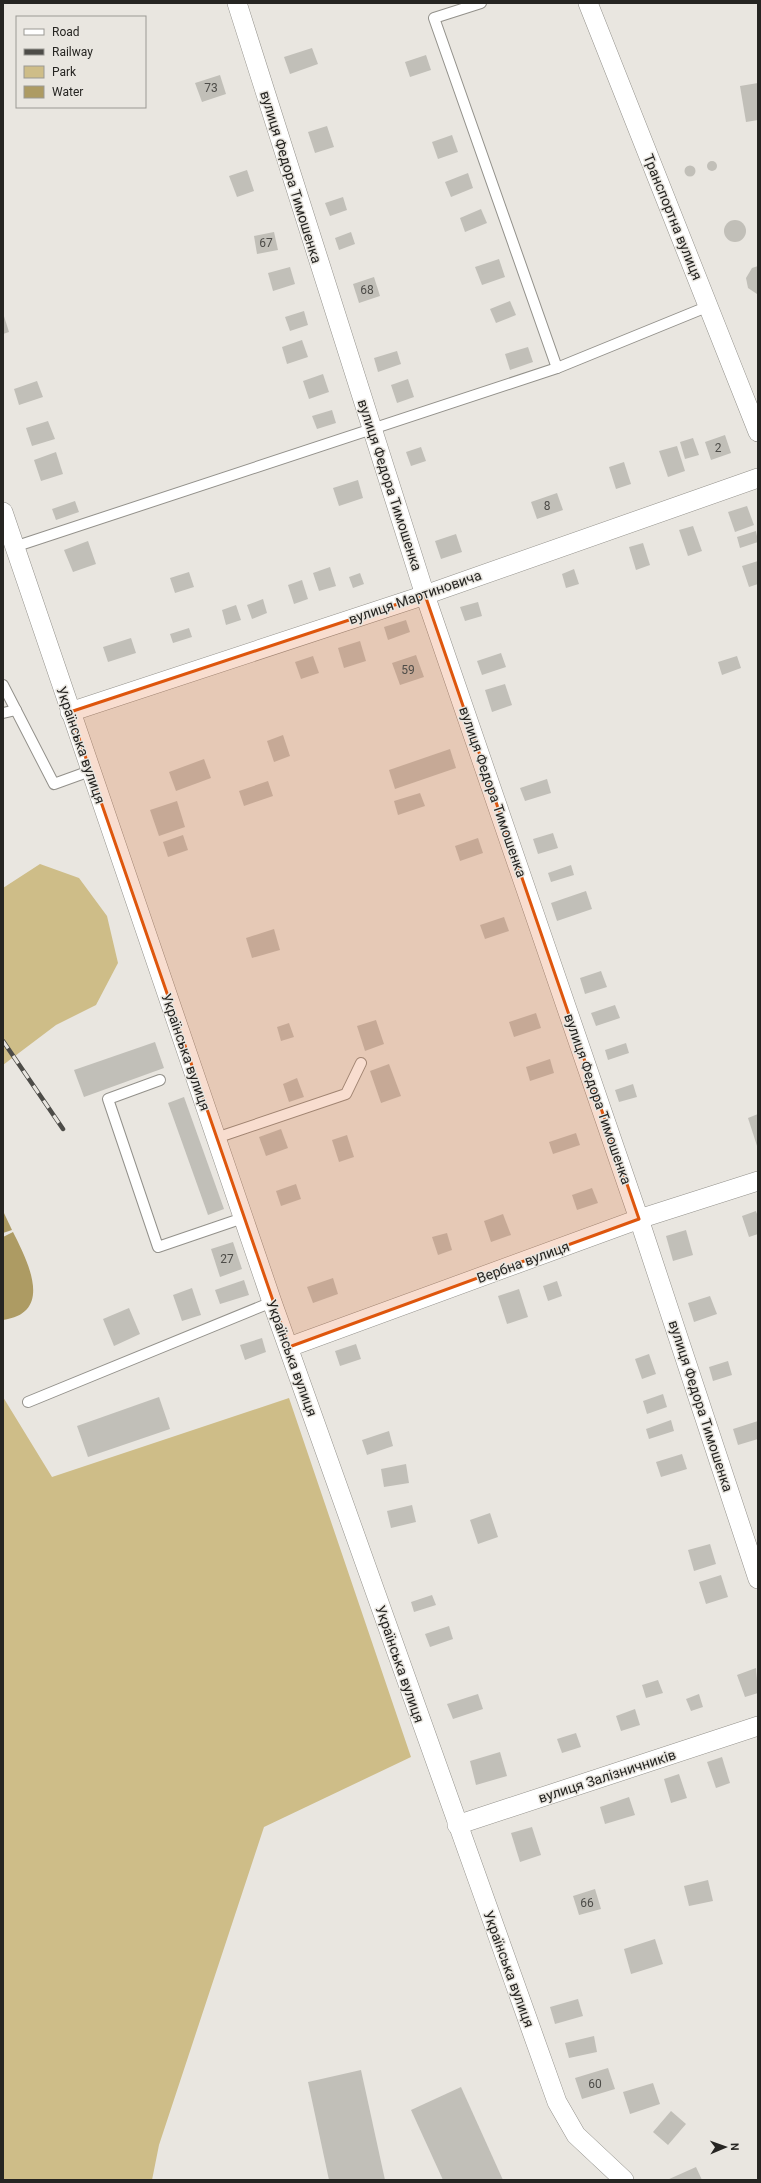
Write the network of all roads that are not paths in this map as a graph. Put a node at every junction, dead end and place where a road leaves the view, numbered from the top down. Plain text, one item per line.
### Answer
1 (237, 3) edge
2 (481, 3) edge
3 (588, 3) edge
4 (709, 306) junction
5 (557, 368) junction
6 (371, 428) junction
7 (758, 432) edge
8 (758, 478) edge
9 (3, 512) edge
10 (14, 547) junction
11 (425, 595) junction
12 (3, 685) edge
13 (16, 710) junction
14 (70, 712) junction
15 (3, 713) edge
16 (90, 771) junction
17 (361, 1063) dead end
18 (160, 1080) dead end
19 (216, 1138) junction
20 (758, 1180) edge
21 (243, 1218) junction
22 (640, 1219) junction
23 (272, 1302) junction
24 (289, 1347) junction
25 (28, 1402) dead end
26 (758, 1579) edge
27 (758, 1726) edge
28 (457, 1825) junction
29 (624, 2180) edge

1 - 6 street, вулиця Федора Тимошенка
2 - 5 lane
3 - 4 street, Транспортна вулиця
4 - 5 lane
4 - 7 street, Транспортна вулиця
5 - 6 lane
6 - 10 lane
6 - 11 street, вулиця Федора Тимошенка
8 - 11 street, вулиця Мартиновича
9 - 10 street, Українська вулиця
10 - 14 street, Українська вулиця
11 - 14 street, вулиця Мартиновича
11 - 22 street, вулиця Федора Тимошенка
12 - 13 lane
13 - 15 lane
13 - 16 lane
14 - 16 street, Українська вулиця
16 - 19 street, Українська вулиця
17 - 19 lane
18 - 21 lane
19 - 21 street, Українська вулиця
20 - 22 street, Вербна вулиця
21 - 23 street, Українська вулиця
22 - 24 street, Вербна вулиця
22 - 26 street, вулиця Федора Тимошенка
23 - 24 street, Українська вулиця
23 - 25 lane
24 - 28 street, Українська вулиця
27 - 28 street, вулиця Залізничників
28 - 29 street, Українська вулиця

